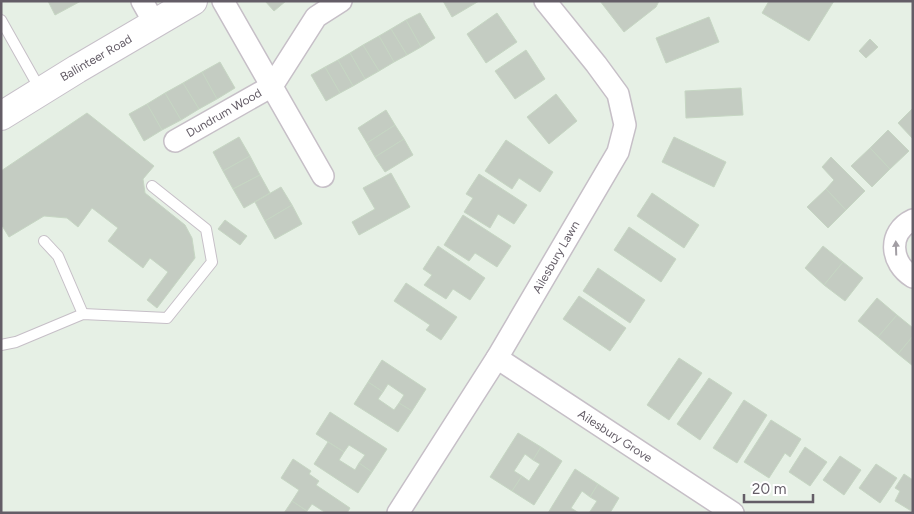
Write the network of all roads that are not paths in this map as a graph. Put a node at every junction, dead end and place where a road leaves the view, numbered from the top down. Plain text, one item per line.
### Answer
1 (193, 1) edge
2 (223, 1) edge
3 (341, 1) edge
4 (545, 1) edge
5 (149, 12) edge
6 (1, 20) edge
7 (272, 86) junction
8 (42, 91) junction
9 (1, 116) edge
10 (175, 141) dead end
11 (323, 176) dead end
12 (152, 186) dead end
13 (913, 220) edge
14 (44, 241) dead end
15 (913, 277) edge
16 (83, 314) junction
17 (1, 345) edge
18 (497, 358) junction
19 (398, 513) edge
20 (733, 513) edge

1 - 5 street, Ballinteer Road
2 - 7 street, Dundrum Wood
3 - 7 street, Dundrum Wood
4 - 18 street, Ailesbury Lawn
5 - 8 street, Ballinteer Road
6 - 8 lane
7 - 10 street, Dundrum Wood
7 - 11 street, Dundrum Wood
8 - 9 street, Ballinteer Road
12 - 16 lane
15 -> 13 street
14 - 16 lane
16 - 17 lane
18 - 19 street, Ailesbury Lawn
18 - 20 street, Ailesbury Grove

